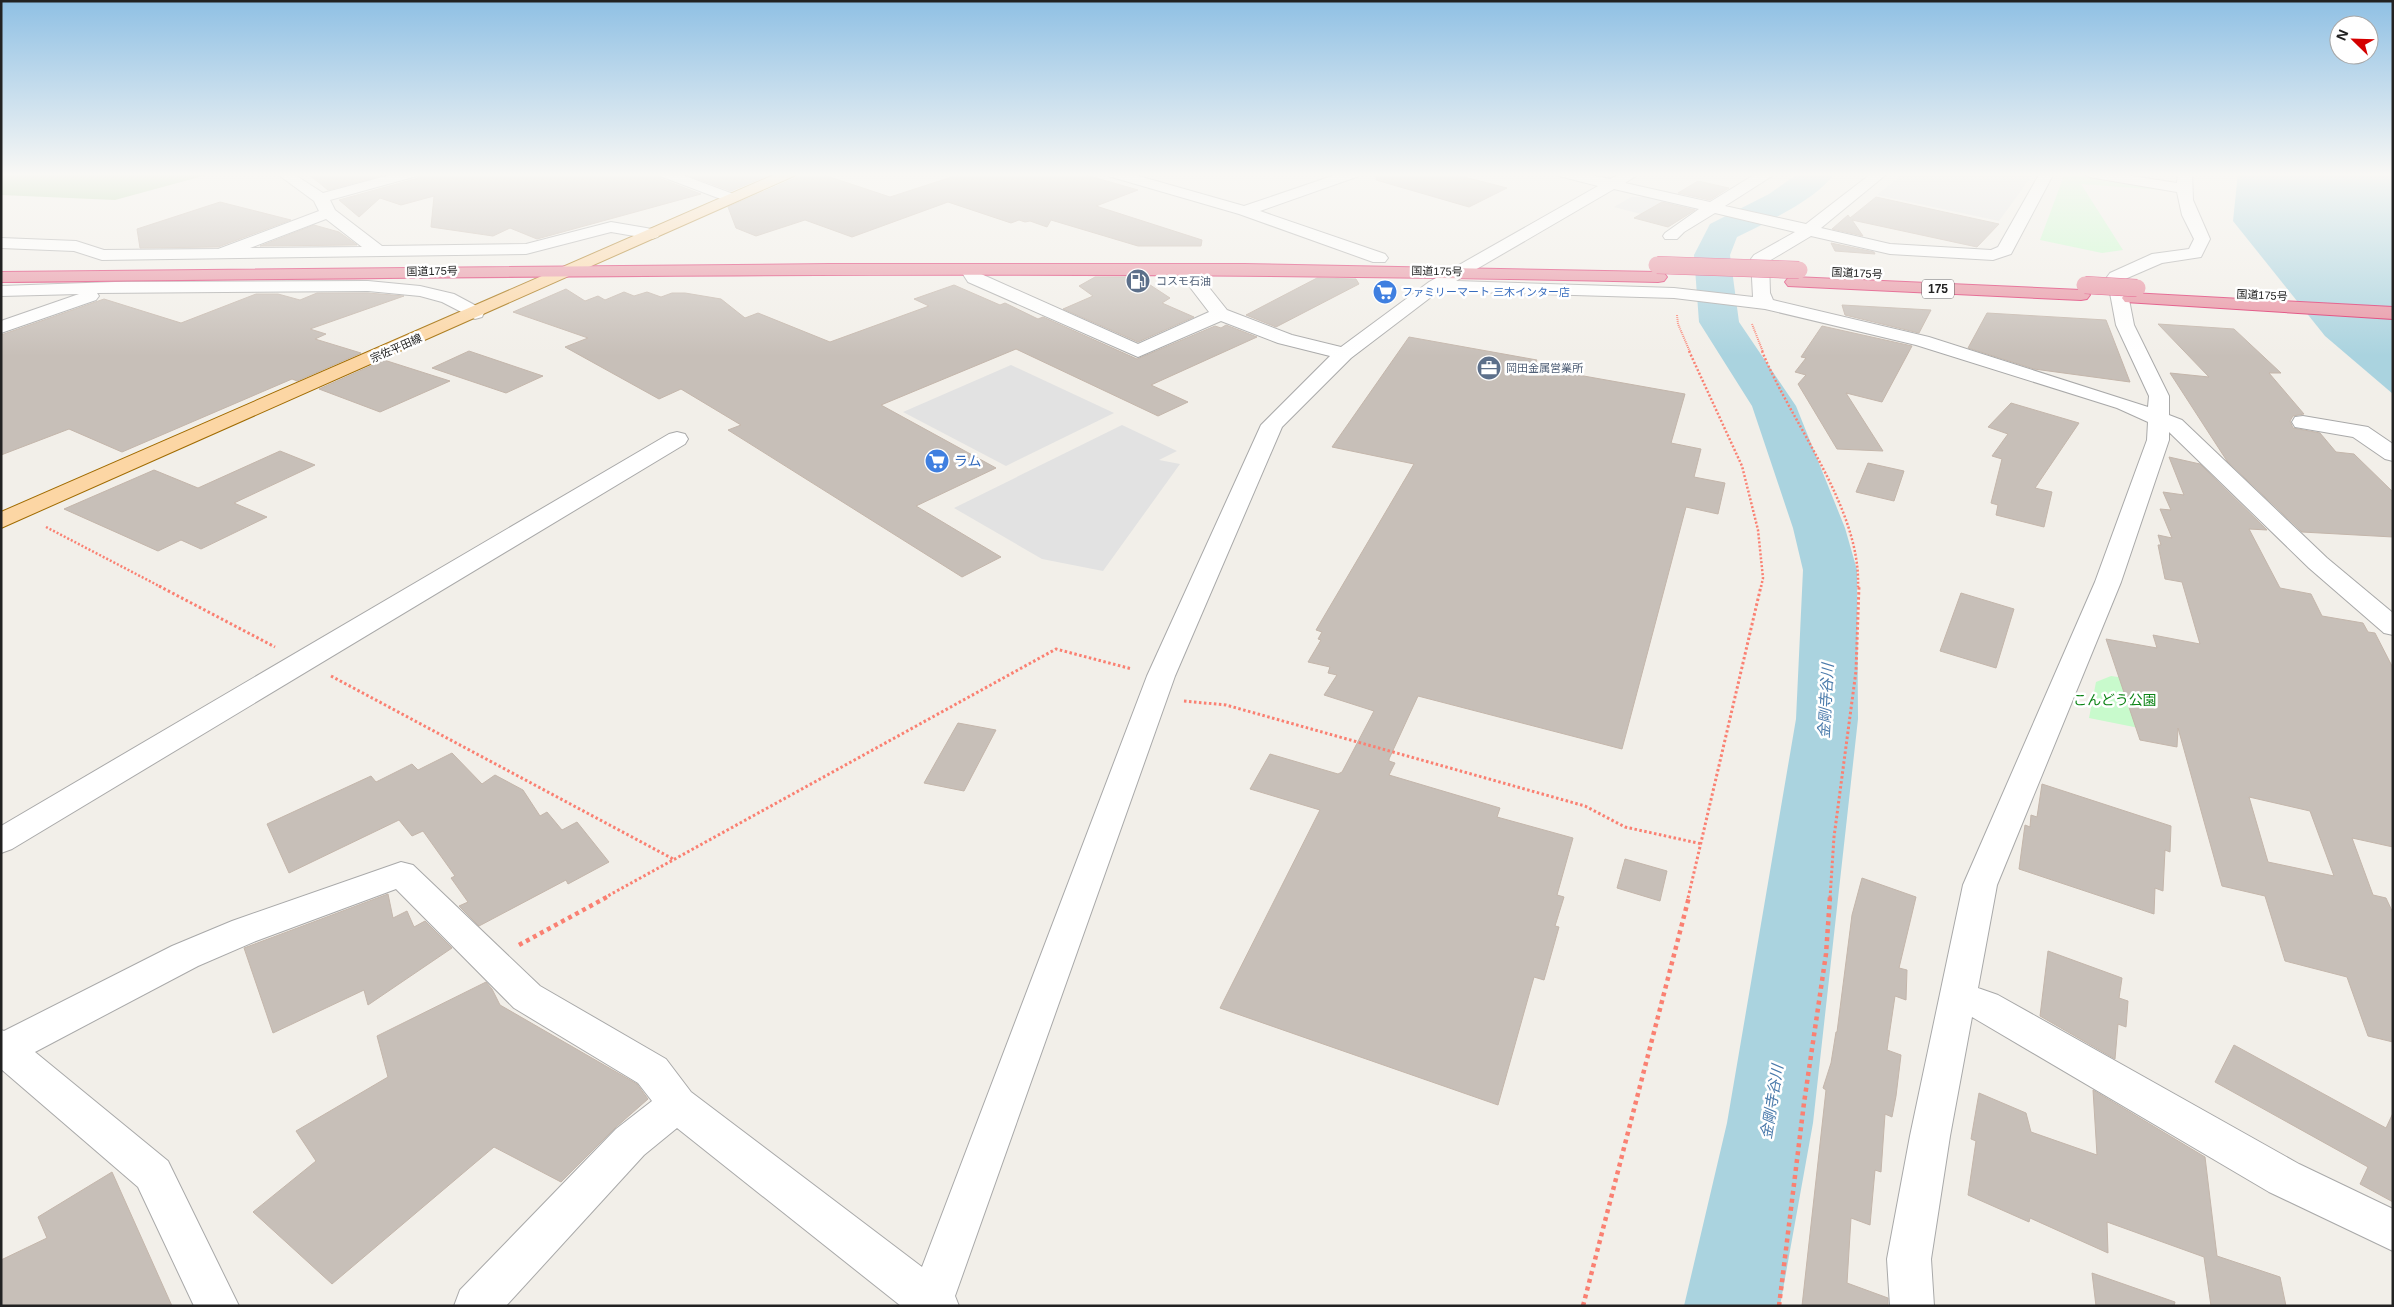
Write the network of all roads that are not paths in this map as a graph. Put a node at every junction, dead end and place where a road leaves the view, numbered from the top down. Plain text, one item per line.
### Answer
1 (262, 234) edge
2 (358, 234) edge
3 (584, 234) edge
4 (652, 234) edge
5 (1311, 234) edge
6 (1527, 234) edge
7 (1802, 234) edge
8 (1826, 234) edge
9 (2014, 234) edge
10 (2200, 234) edge
11 (1, 243) edge
12 (378, 251) junction
13 (220, 254) junction
14 (1379, 258) junction
15 (595, 260) junction
16 (1, 266) edge
17 (1473, 266) junction
18 (968, 268) junction
19 (1184, 269) junction
20 (573, 270) junction
21 (1, 277) edge
22 (1435, 286) junction
23 (115, 287) junction
24 (1, 291) edge
25 (2253, 300) junction
26 (2393, 302) edge
27 (1756, 303) junction
28 (2393, 313) edge
29 (475, 314) junction
30 (1220, 314) junction
31 (1, 327) edge
32 (1344, 354) junction
33 (2158, 417) junction
34 (2303, 422) dead end
35 (677, 439) dead end
36 (2393, 454) edge
37 (1, 521) edge
38 (2393, 627) edge
39 (1, 841) edge
40 (1958, 996) junction
41 (3, 1048) edge
42 (677, 1104) junction
43 (2393, 1231) edge
44 (932, 1304) edge
45 (217, 1306) edge
46 (476, 1306) edge
47 (1912, 1306) edge

1 - 13 street
2 - 12 street
3 - 12 street
4 - 15 main road, 宗佐平田線
5 - 14 street
6 - 17 street
7 - 27 street
8 - 9 street
10 - 33 street
11 - 13 street
12 - 13 street
14 - 15 highway, 国道175号 / 175
14 - 17 highway, 国道175号 / 175
15 - 16 highway, 国道175号 / 175
15 - 20 main road, 宗佐平田線
17 - 19 highway, 国道175号 / 175
17 - 22 street
17 - 25 highway, 国道175号 / 175
18 - 19 highway, 国道175号 / 175
18 - 20 highway, 国道175号 / 175
18 - 30 street
19 - 30 street
20 - 21 highway, 国道175号 / 175
20 - 29 main road, 宗佐平田線
22 - 27 street
22 - 32 street
23 - 24 street
23 - 29 street
23 - 31 street
25 - 26 highway, 国道175号 / 175
25 - 28 highway, 国道175号 / 175
27 - 33 street
29 - 37 main road, 宗佐平田線
30 - 32 street
32 - 44 street
33 - 38 street
33 - 40 street
34 - 36 street
35 - 39 street
40 - 43 street
40 - 47 street
41 - 42 street
41 - 45 street
42 - 44 street
42 - 46 street

